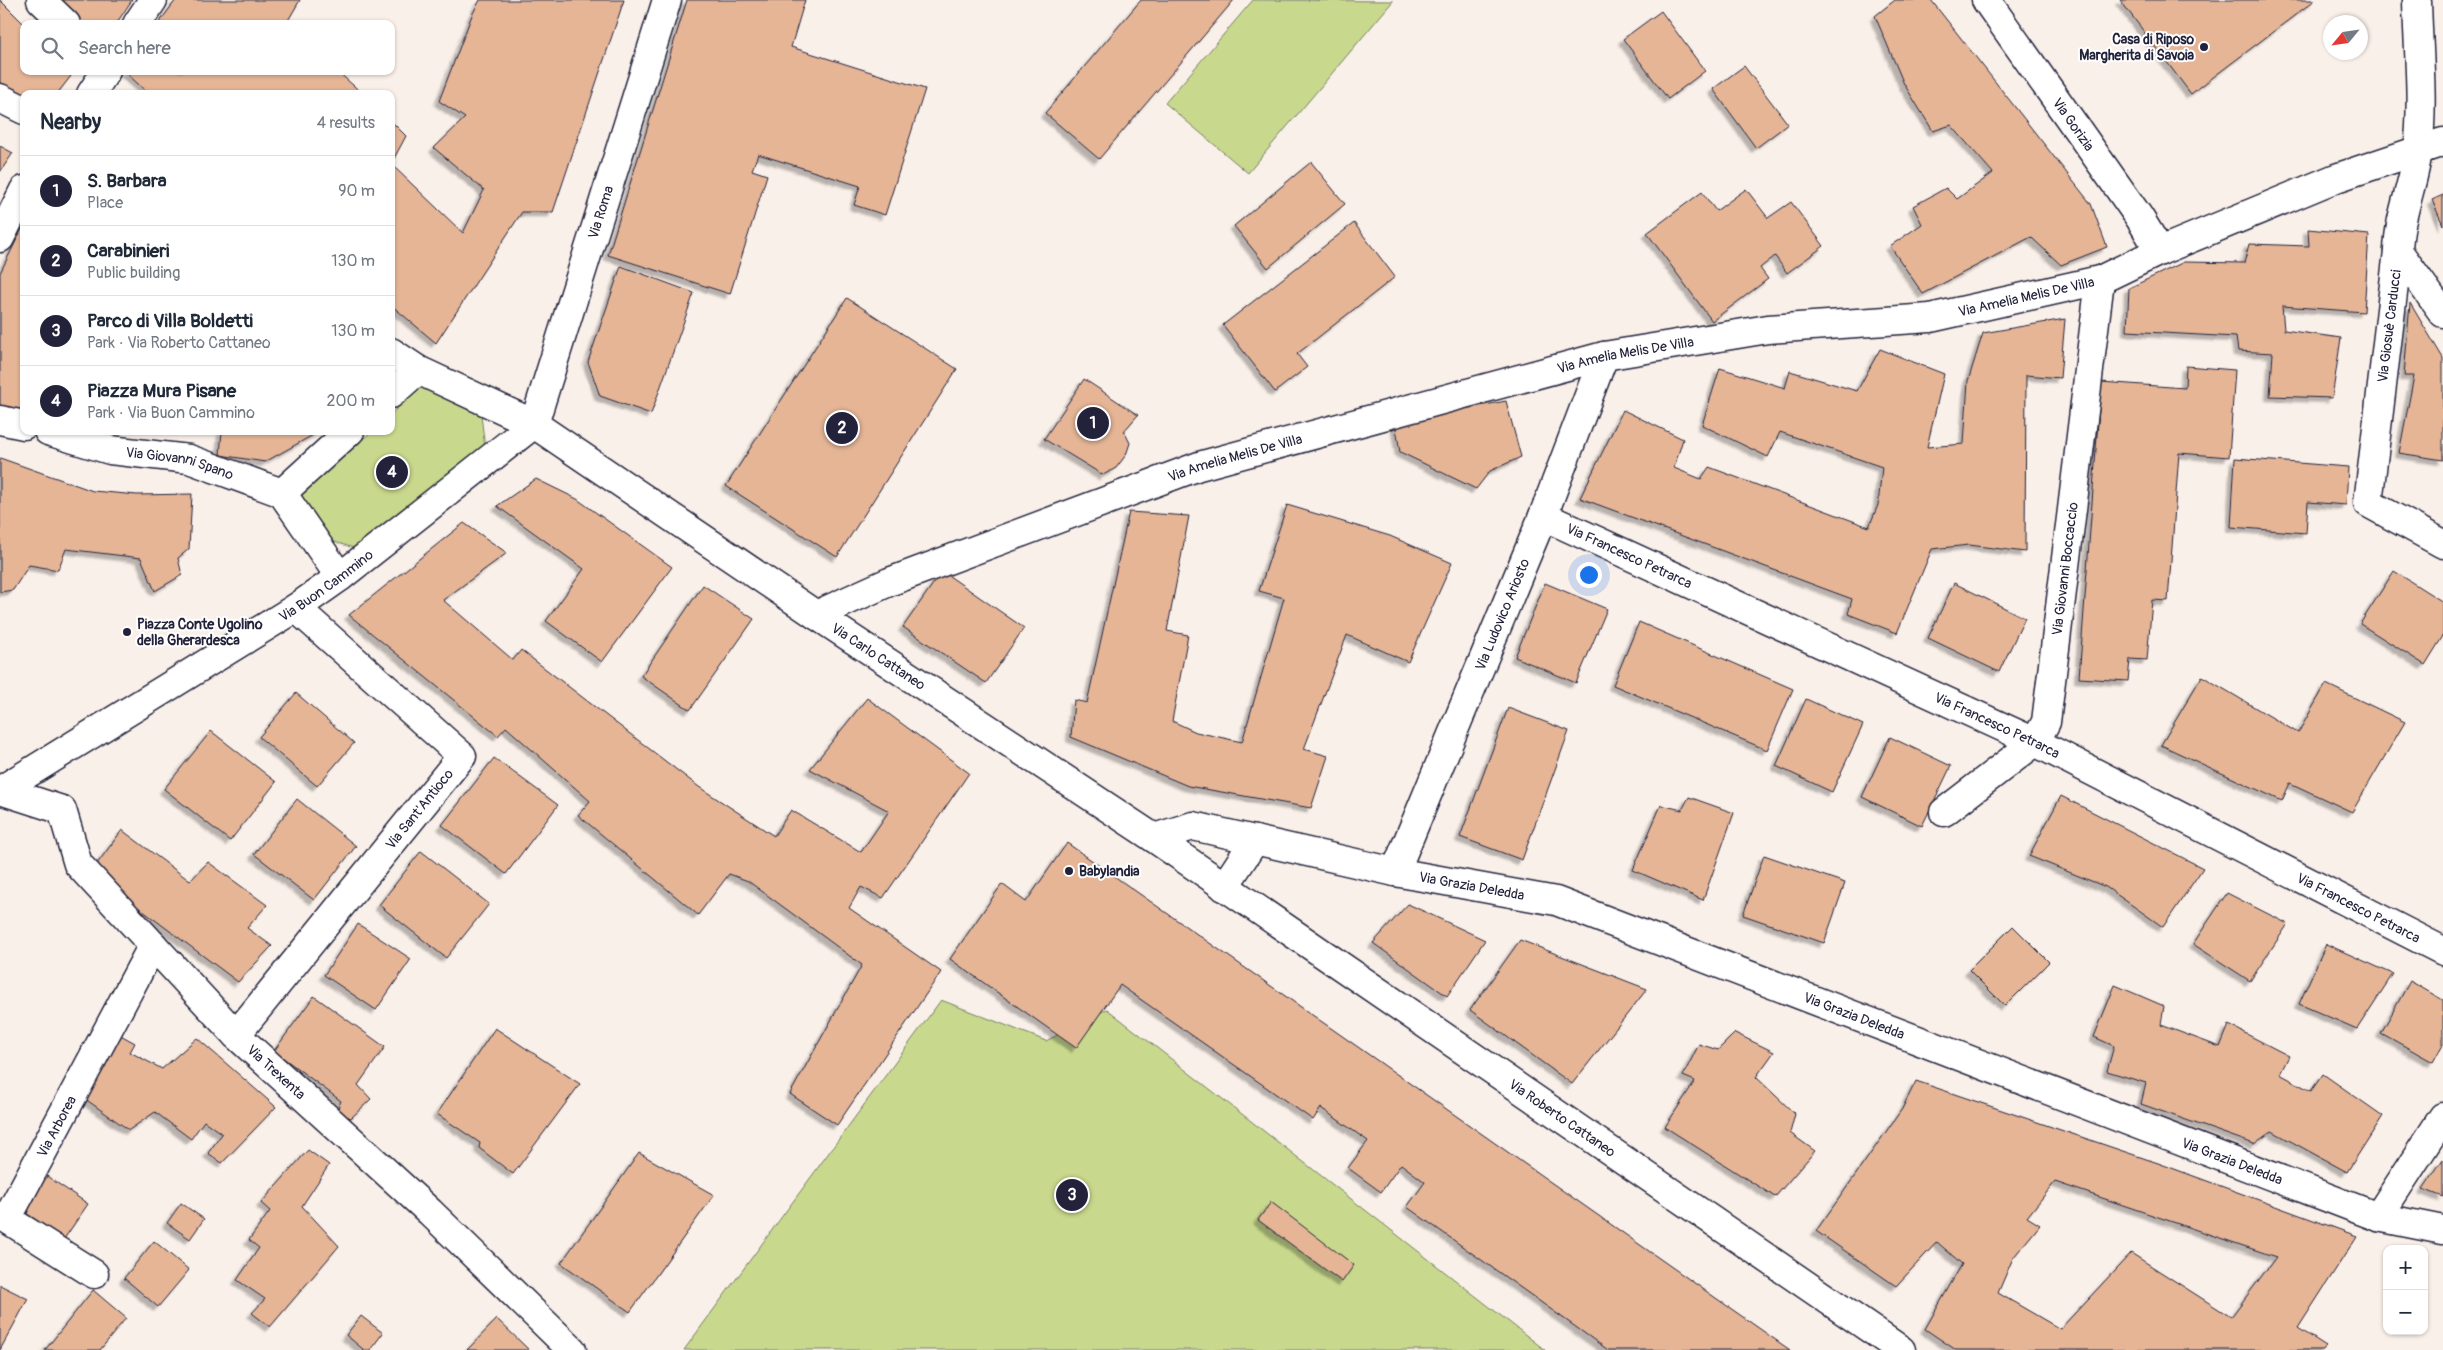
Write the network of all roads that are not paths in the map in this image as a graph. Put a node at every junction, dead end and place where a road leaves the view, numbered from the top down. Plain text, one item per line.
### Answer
1 (41, 0) edge
2 (153, 0) edge
3 (667, 0) edge
4 (1986, 0) edge
5 (2417, 0) edge
6 (62, 20) edge
7 (140, 20) edge
8 (103, 75) edge
9 (94, 90) edge
10 (0, 98) edge
11 (20, 108) edge
12 (2443, 132) edge
13 (2443, 142) edge
14 (2418, 150) junction
15 (20, 198) edge
16 (0, 238) edge
17 (2160, 251) junction
18 (2398, 251) junction
19 (2100, 280) junction
20 (2443, 314) edge
21 (395, 355) edge
22 (1604, 356) junction
23 (418, 370) junction
24 (395, 390) edge
25 (0, 420) edge
26 (20, 424) edge
27 (534, 424) junction
28 (61, 435) edge
29 (346, 435) edge
30 (282, 492) junction
31 (1543, 516) junction
32 (2443, 544) edge
33 (340, 577) junction
34 (296, 608) junction
35 (816, 615) junction
36 (2035, 742) junction
37 (1, 790) edge
38 (1944, 812) dead end
39 (1154, 838) junction
40 (1256, 840) junction
41 (1395, 872) junction
42 (1224, 886) junction
43 (153, 945) junction
44 (2443, 951) edge
45 (236, 1035) junction
46 (2443, 1117) edge
47 (2378, 1218) junction
48 (2443, 1230) edge
49 (94, 1274) dead end
50 (572, 1350) edge
51 (1901, 1350) edge

1 - 6 street
2 - 7 street
3 - 27 street, Via Roma
4 - 17 street, Via Gorizia
5 - 14 street, Via Giosuè Carducci
8 - 9 street
10 - 11 street
12 - 14 street
13 - 14 street, Via Amelia Melis De Villa
14 - 17 street, Via Amelia Melis De Villa
14 - 18 street, Via Giosuè Carducci
15 - 16 street
17 - 19 street, Via Amelia Melis De Villa
18 - 20 street
18 - 32 street, Via Giosuè Carducci
19 - 22 street, Via Amelia Melis De Villa
19 - 36 street, Via Giovanni Boccaccio
21 - 23 street, Via Carlo Cattaneo
22 - 31 street, Via Ludovico Ariosto
22 - 35 street, Via Amelia Melis De Villa
23 - 24 street
23 - 27 street, Via Carlo Cattaneo
25 - 26 street
27 - 33 street, Via Buon Cammino
27 - 35 street, Via Carlo Cattaneo
28 - 30 street, Via Giovanni Spano
29 - 30 street
30 - 33 street
31 - 36 street, Via Francesco Petrarca
31 - 41 street, Via Ludovico Ariosto
33 - 34 street, Via Buon Cammino
34 - 37 street, Via Buon Cammino
34 - 45 street, Via Sant'Antioco
35 - 39 street, Via Carlo Cattaneo
36 - 38 street, Via Giovanni Boccaccio
36 - 44 street, Via Francesco Petrarca
37 - 43 street, Via Trexenta
39 - 40 street, Via Grazia Deledda
39 - 42 street, Via Carlo Cattaneo
40 - 41 street, Via Grazia Deledda
40 - 42 street
41 - 47 street, Via Grazia Deledda
42 - 51 street, Via Roberto Cattaneo
43 - 45 street, Via Trexenta
43 - 49 street, Via Arborea
45 - 50 street, Via Trexenta
46 - 47 street
47 - 48 street, Via Grazia Deledda

